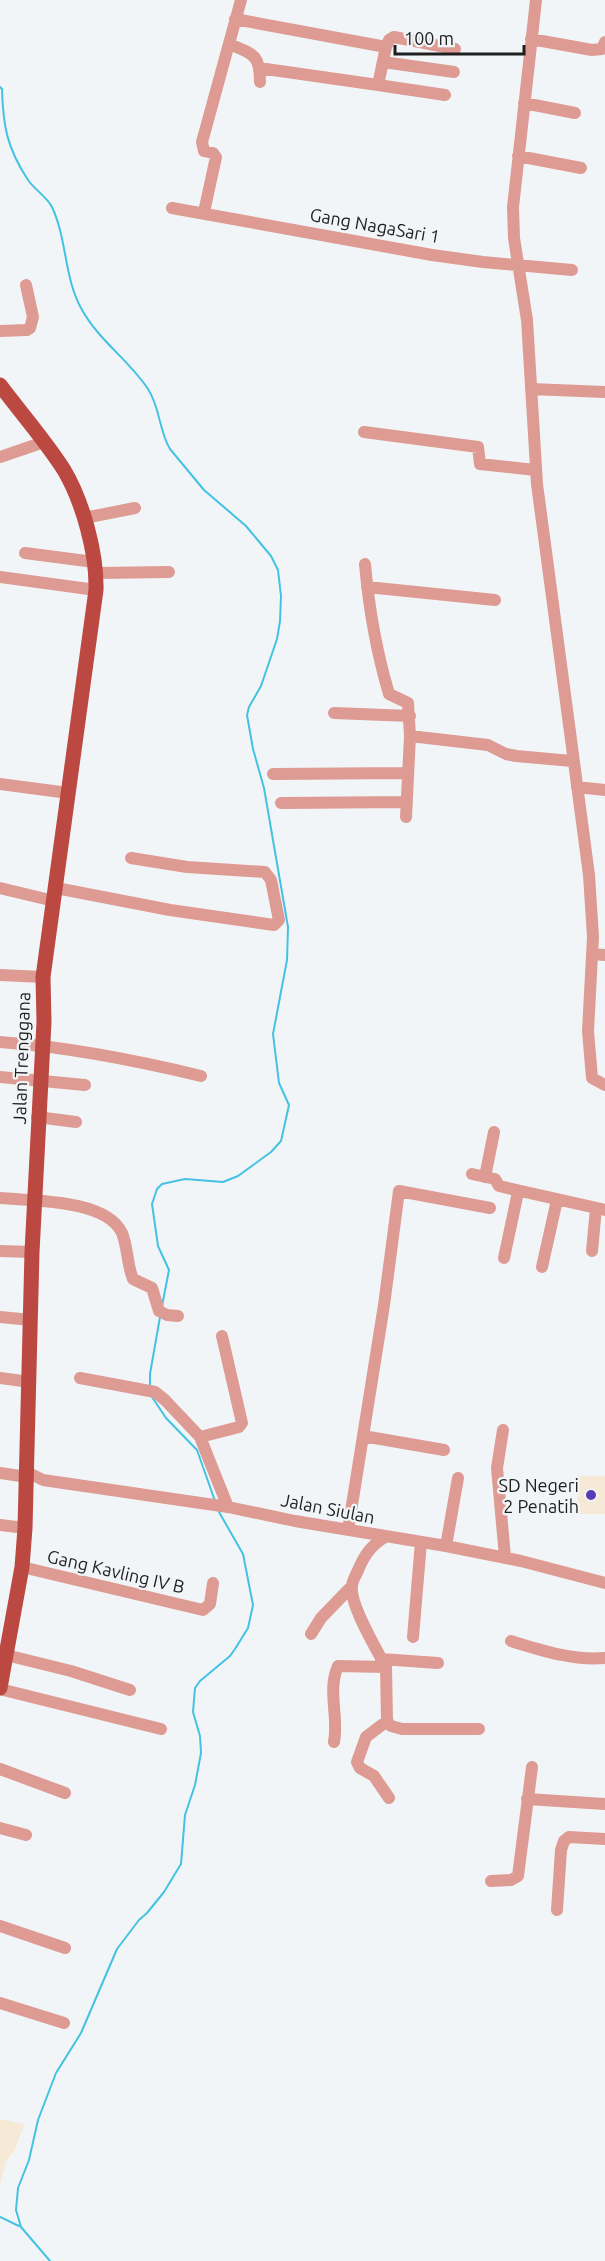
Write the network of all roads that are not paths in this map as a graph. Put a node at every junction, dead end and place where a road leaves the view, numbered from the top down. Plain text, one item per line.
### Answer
1 (241, 0) edge
2 (536, 0) edge
3 (235, 19) junction
4 (531, 39) junction
5 (605, 42) edge
6 (386, 47) junction
7 (228, 48) junction
8 (455, 49) dead end
9 (383, 62) junction
10 (259, 68) junction
11 (454, 72) dead end
12 (260, 82) dead end
13 (378, 85) junction
14 (445, 95) dead end
15 (524, 103) junction
16 (575, 113) dead end
17 (519, 156) junction
18 (582, 168) dead end
19 (172, 208) dead end
20 (204, 212) junction
21 (518, 266) junction
22 (572, 270) dead end
23 (26, 285) dead end
24 (0, 331) edge
25 (0, 385) edge
26 (531, 389) junction
27 (605, 392) edge
28 (364, 432) dead end
29 (44, 442) junction
30 (0, 457) edge
31 (535, 470) junction
32 (135, 508) dead end
33 (84, 518) junction
34 (25, 553) dead end
35 (365, 564) dead end
36 (95, 568) junction
37 (169, 572) dead end
38 (0, 577) edge
39 (367, 587) junction
40 (96, 590) junction
41 (495, 600) dead end
42 (334, 713) dead end
43 (410, 716) junction
44 (410, 736) junction
45 (572, 761) junction
46 (408, 773) junction
47 (273, 774) dead end
48 (0, 784) edge
49 (577, 787) junction
50 (605, 790) edge
51 (68, 793) junction
52 (407, 802) junction
53 (281, 803) dead end
54 (406, 817) dead end
55 (131, 858) dead end
56 (0, 888) edge
57 (55, 895) junction
58 (599, 955) edge
59 (0, 975) edge
60 (43, 977) junction
61 (0, 1042) edge
62 (43, 1045) junction
63 (201, 1076) dead end
64 (0, 1077) edge
65 (40, 1082) junction
66 (605, 1084) edge
67 (85, 1085) dead end
68 (37, 1117) junction
69 (76, 1122) dead end
70 (494, 1132) dead end
71 (472, 1174) dead end
72 (485, 1177) junction
73 (518, 1192) junction
74 (0, 1198) edge
75 (557, 1200) junction
76 (35, 1202) junction
77 (490, 1208) dead end
78 (601, 1209) edge
79 (0, 1251) edge
80 (592, 1251) dead end
81 (32, 1252) junction
82 (504, 1258) dead end
83 (543, 1267) dead end
84 (178, 1316) dead end
85 (0, 1317) edge
86 (31, 1320) junction
87 (222, 1336) dead end
88 (0, 1377) edge
89 (80, 1378) dead end
90 (30, 1382) junction
91 (503, 1430) dead end
92 (363, 1436) junction
93 (200, 1437) junction
94 (444, 1450) dead end
95 (0, 1473) edge
96 (27, 1477) junction
97 (458, 1478) dead end
98 (222, 1506) junction
99 (0, 1525) edge
100 (25, 1528) junction
101 (352, 1531) junction
102 (381, 1536) junction
103 (421, 1542) junction
104 (446, 1546) junction
105 (505, 1557) junction
106 (21, 1567) junction
107 (605, 1583) edge
108 (213, 1584) dead end
109 (351, 1587) junction
110 (6, 1615) edge
111 (310, 1635) dead end
112 (413, 1637) dead end
113 (511, 1641) dead end
114 (3, 1653) edge
115 (605, 1658) edge
116 (383, 1663) junction
117 (438, 1663) dead end
118 (0, 1689) edge
119 (130, 1690) dead end
120 (387, 1721) junction
121 (161, 1729) dead end
122 (479, 1729) dead end
123 (334, 1742) dead end
124 (532, 1767) dead end
125 (0, 1769) edge
126 (65, 1793) dead end
127 (389, 1798) dead end
128 (527, 1799) junction
129 (605, 1804) edge
130 (0, 1828) edge
131 (26, 1835) dead end
132 (605, 1839) edge
133 (491, 1881) dead end
134 (557, 1910) dead end
135 (0, 1926) edge
136 (65, 1948) dead end
137 (0, 2003) edge
138 (64, 2023) dead end

1 - 3 street
2 - 4 street
3 - 6 street
3 - 7 street
4 - 5 street
4 - 15 street
6 - 8 street
6 - 9 street
7 - 10 street
7 - 20 street
9 - 11 street
9 - 13 street
10 - 12 street
10 - 13 street
13 - 14 street
15 - 16 street
15 - 17 street
17 - 18 street
17 - 21 street
19 - 20 street, Gang NagaSari 1
20 - 21 street, Gang NagaSari 1
21 - 22 street, Gang NagaSari 1
21 - 26 street
23 - 24 street
25 - 29 main road, Jalan Trenggana
26 - 27 street
26 - 31 street
28 - 31 street
29 - 30 street
29 - 33 main road, Jalan Trenggana
31 - 45 street
32 - 33 street
33 - 36 main road, Jalan Trenggana
34 - 36 street
35 - 39 street
36 - 37 street
36 - 40 main road, Jalan Trenggana
38 - 40 street
39 - 41 street
39 - 43 street
40 - 51 main road, Jalan Trenggana
42 - 43 street
43 - 44 street
44 - 45 street
44 - 46 street
45 - 49 street
46 - 47 street
46 - 52 street
48 - 51 street
49 - 50 street
49 - 58 street
51 - 57 main road, Jalan Trenggana
52 - 53 street
52 - 54 street
55 - 57 street
56 - 57 street
57 - 60 main road, Jalan Trenggana
58 - 66 street
59 - 60 street
60 - 62 main road, Jalan Trenggana
61 - 62 street
62 - 63 street
62 - 65 main road, Jalan Trenggana
64 - 65 street
65 - 67 street
65 - 68 main road, Jalan Trenggana
68 - 69 street
68 - 76 main road, Jalan Trenggana
70 - 72 street
71 - 72 street
72 - 73 street
73 - 75 street
73 - 82 street
74 - 76 street
75 - 78 street
75 - 83 street
76 - 81 main road, Jalan Trenggana
76 - 84 street
77 - 92 street
78 - 80 street
79 - 81 street
81 - 86 main road, Jalan Trenggana
85 - 86 street
86 - 90 main road, Jalan Trenggana
87 - 93 street
88 - 90 street
89 - 93 street
90 - 96 main road, Jalan Trenggana
91 - 105 street
92 - 94 street
92 - 101 street
93 - 98 street
95 - 96 street, Jalan Siulan
96 - 98 street, Jalan Siulan
96 - 100 main road, Jalan Trenggana
97 - 104 street
98 - 101 street, Jalan Siulan
99 - 100 street
100 - 106 main road, Jalan Trenggana
101 - 102 street, Jalan Siulan
102 - 103 street, Jalan Siulan
102 - 109 street
103 - 104 street, Jalan Siulan
103 - 112 street
104 - 105 street, Jalan Siulan
105 - 107 street, Jalan Siulan
106 - 108 street, Gang Kavling IV B
106 - 110 main road, Jalan Trenggana
109 - 111 street
109 - 116 street
110 - 114 main road, Jalan Trenggana
113 - 115 street
114 - 118 main road, Jalan Trenggana
114 - 119 street
116 - 117 street
116 - 120 street
116 - 123 street
118 - 121 street
120 - 122 street
120 - 127 street
124 - 128 street
125 - 126 street
128 - 129 street
128 - 133 street
130 - 131 street
132 - 134 street
135 - 136 street
137 - 138 street

